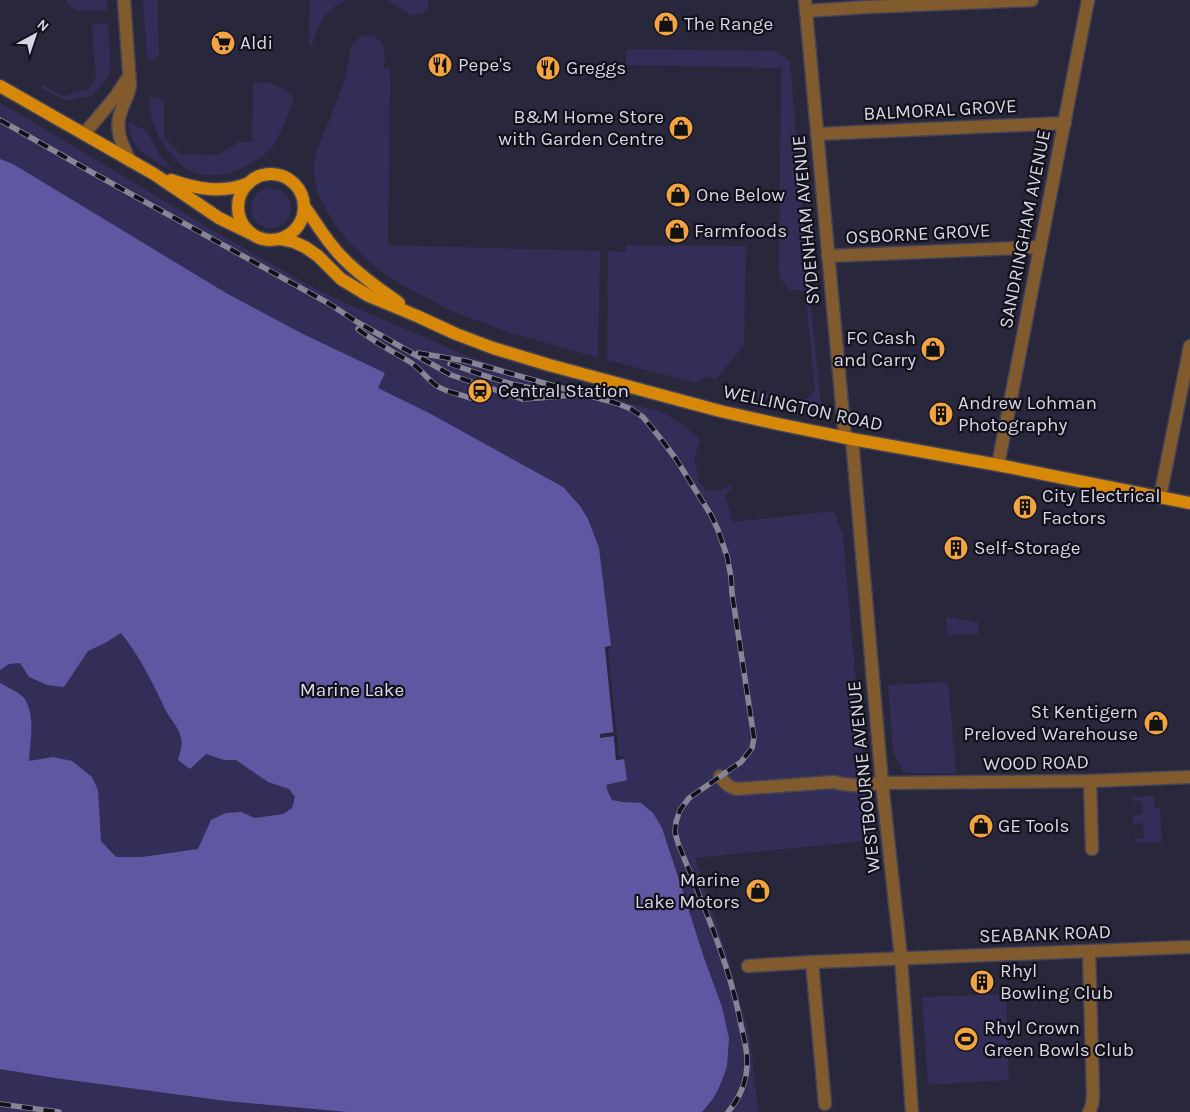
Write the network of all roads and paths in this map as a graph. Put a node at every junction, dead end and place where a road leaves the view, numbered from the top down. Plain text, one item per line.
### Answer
1 (124, 0) edge
2 (1032, 0) edge
3 (1088, 0) edge
4 (806, 6) edge
5 (130, 76) junction
6 (0, 86) edge
7 (1065, 123) junction
8 (84, 134) junction
9 (817, 134) junction
10 (130, 161) junction
11 (154, 174) junction
12 (249, 183) junction
13 (304, 206) junction
14 (250, 233) junction
15 (280, 240) junction
16 (1040, 247) junction
17 (828, 256) junction
18 (417, 316) junction
19 (1190, 346) edge
20 (848, 438) junction
21 (998, 465) junction
22 (1160, 497) junction
23 (1190, 503) edge
24 (720, 776) dead end
25 (1190, 777) edge
26 (1090, 781) junction
27 (882, 783) junction
28 (1092, 850) dead end
29 (1190, 947) edge
30 (1089, 952) junction
31 (901, 958) junction
32 (812, 962) junction
33 (748, 966) dead end
34 (825, 1104) dead end
35 (912, 1112) edge
36 (1089, 1112) edge

1 - 5 street
2 - 4 street
3 - 7 street, SANDRINGHAM AVENUE
4 - 9 street, SYDENHAM AVENUE
5 - 8 street
5 - 10 street
6 - 8 main road
7 - 9 street, BALMORAL GROVE
7 - 16 street, SANDRINGHAM AVENUE
8 - 10 main road
9 - 17 street, SYDENHAM AVENUE
10 - 11 main road
11 - 12 main road
11 - 14 main road
12 - 13 main road
12 - 14 main road
13 - 15 main road
13 - 18 main road, WELLINGTON ROAD
14 - 15 main road
15 - 18 main road, WELLINGTON ROAD
16 - 17 street, OSBORNE GROVE
16 - 21 street, SANDRINGHAM AVENUE
17 - 20 street, SYDENHAM AVENUE
18 - 20 main road, WELLINGTON ROAD
19 - 22 street
20 - 21 main road, WELLINGTON ROAD
20 - 27 street, WESTBOURNE AVENUE
21 - 22 main road, WELLINGTON ROAD
22 - 23 main road, WELLINGTON ROAD
24 - 27 street, WOOD ROAD
25 - 26 street, WOOD ROAD
26 - 27 street, WOOD ROAD
26 - 28 street
27 - 31 street, WESTBOURNE AVENUE
29 - 30 street, SEABANK ROAD
30 - 31 street, SEABANK ROAD
30 - 36 street
31 - 32 street, SEABANK ROAD
31 - 35 street, WESTBOURNE AVENUE
32 - 33 street, SEABANK ROAD
32 - 34 street

